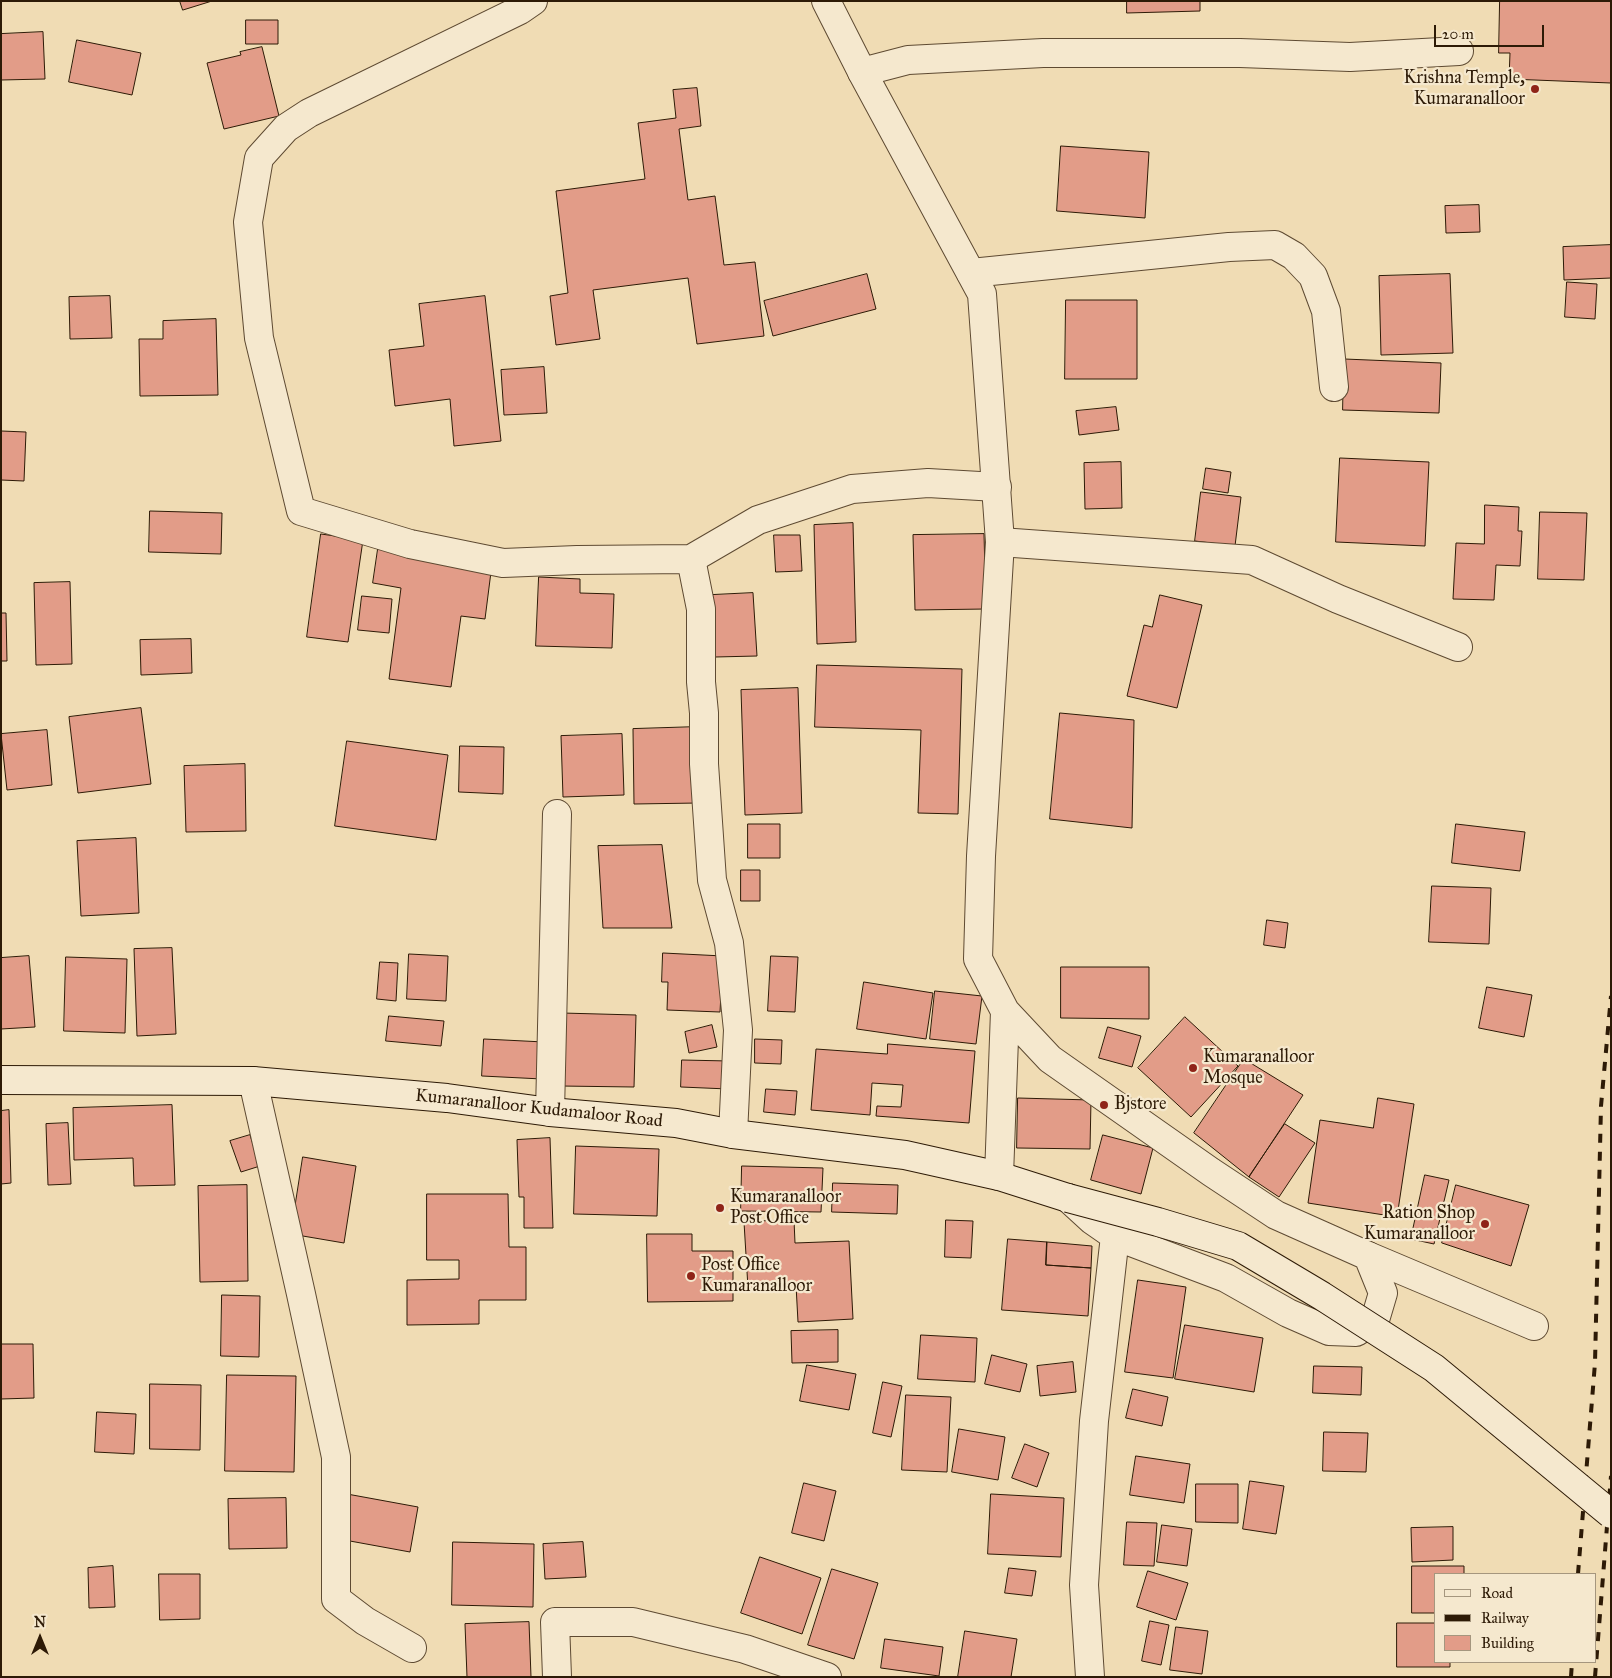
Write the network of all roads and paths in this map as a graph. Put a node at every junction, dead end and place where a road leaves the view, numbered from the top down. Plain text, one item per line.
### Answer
1 (533, 1) edge
2 (826, 1) edge
3 (1460, 51) dead end
4 (862, 72) junction
5 (971, 273) junction
6 (1334, 387) dead end
7 (997, 487) junction
8 (1000, 542) junction
9 (691, 559) junction
10 (1458, 647) dead end
11 (558, 814) dead end
12 (1005, 1012) junction
13 (1, 1080) edge
14 (253, 1081) junction
15 (550, 1112) junction
16 (733, 1134) junction
17 (998, 1176) junction
18 (1068, 1198) junction
19 (1115, 1236) junction
20 (1368, 1256) junction
21 (1534, 1326) dead end
22 (1611, 1514) edge
23 (412, 1648) dead end
24 (557, 1677) edge
25 (827, 1677) edge
26 (1090, 1677) edge

1 - 9 street
2 - 4 street
3 - 4 street
4 - 5 street
5 - 6 street
5 - 7 street
7 - 8 street
7 - 9 street
8 - 10 street
8 - 12 street
9 - 16 street
11 - 15 street
12 - 17 street
12 - 20 street
13 - 14 street, Kumaranalloor Kudamaloor Road
14 - 15 street, Kumaranalloor Kudamaloor Road
14 - 23 street
15 - 16 street, Kumaranalloor Kudamaloor Road
16 - 17 street, Kumaranalloor Kudamaloor Road
17 - 18 street, Kumaranalloor Kudamaloor Road
18 - 19 street
18 - 22 street, Kumaranalloor Kudamaloor Road, bridge
19 - 20 street
19 - 26 street
20 - 21 street
24 - 25 street

